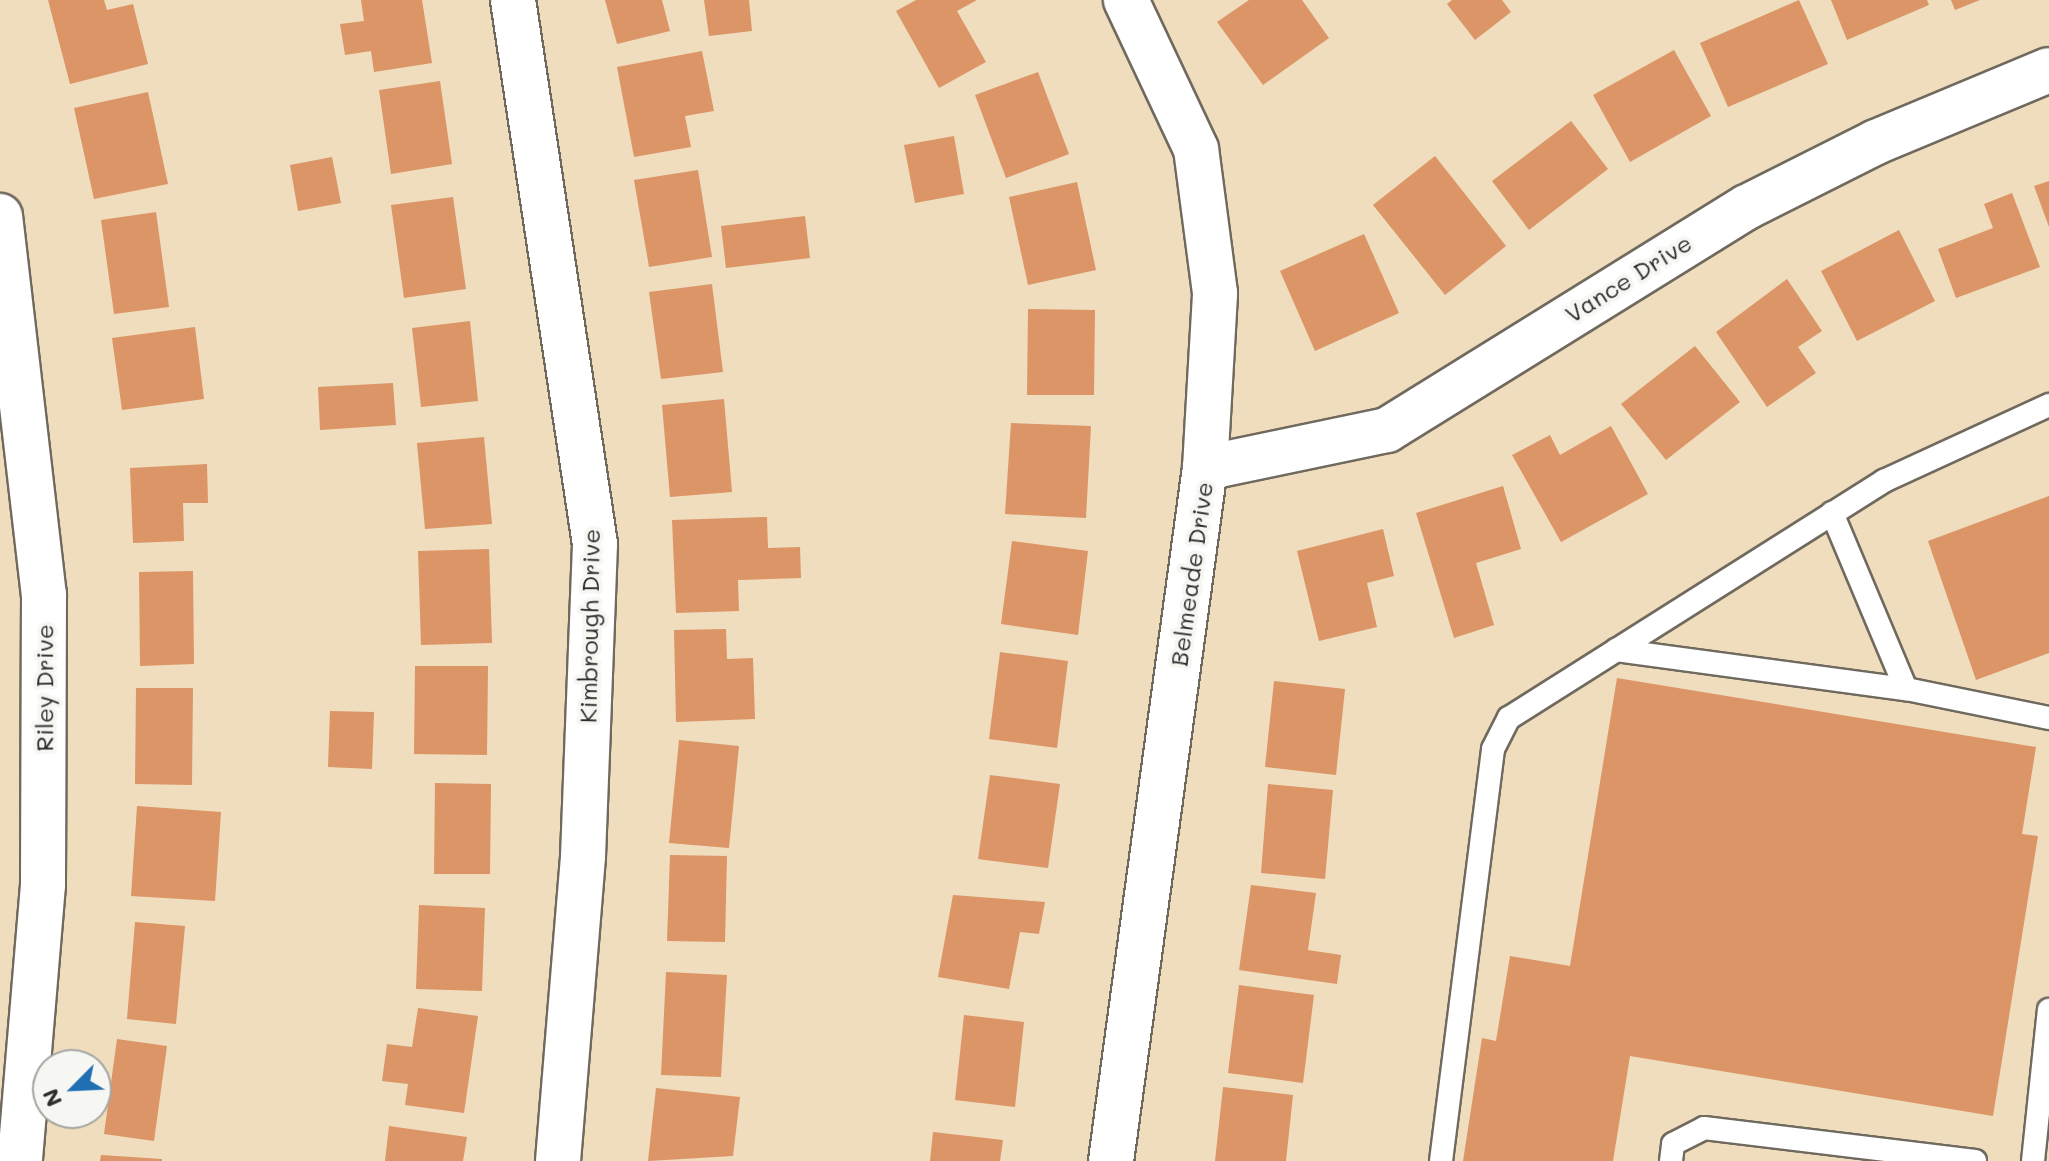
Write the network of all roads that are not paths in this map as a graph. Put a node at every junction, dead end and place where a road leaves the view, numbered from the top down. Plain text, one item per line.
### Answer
1 (513, 0) edge
2 (1126, 0) edge
3 (2049, 70) edge
4 (0, 216) edge
5 (2049, 405) edge
6 (1205, 468) junction
7 (1832, 513) junction
8 (1616, 650) junction
9 (1906, 689) junction
10 (2049, 718) edge
11 (2049, 1010) edge
12 (20, 1161) edge
13 (558, 1161) edge
14 (1111, 1161) edge
15 (1441, 1161) edge
16 (1671, 1161) edge
17 (1975, 1161) edge
18 (2033, 1161) edge

1 - 13 street, Kimbrough Drive
2 - 6 street, Belmeade Drive
3 - 6 street, Vance Drive
4 - 12 street, Riley Drive
5 - 7 lane
6 - 14 street, Belmeade Drive
7 - 8 lane
7 - 9 lane
8 - 9 lane
8 - 15 lane
9 - 10 lane
11 - 18 lane
16 - 17 lane

